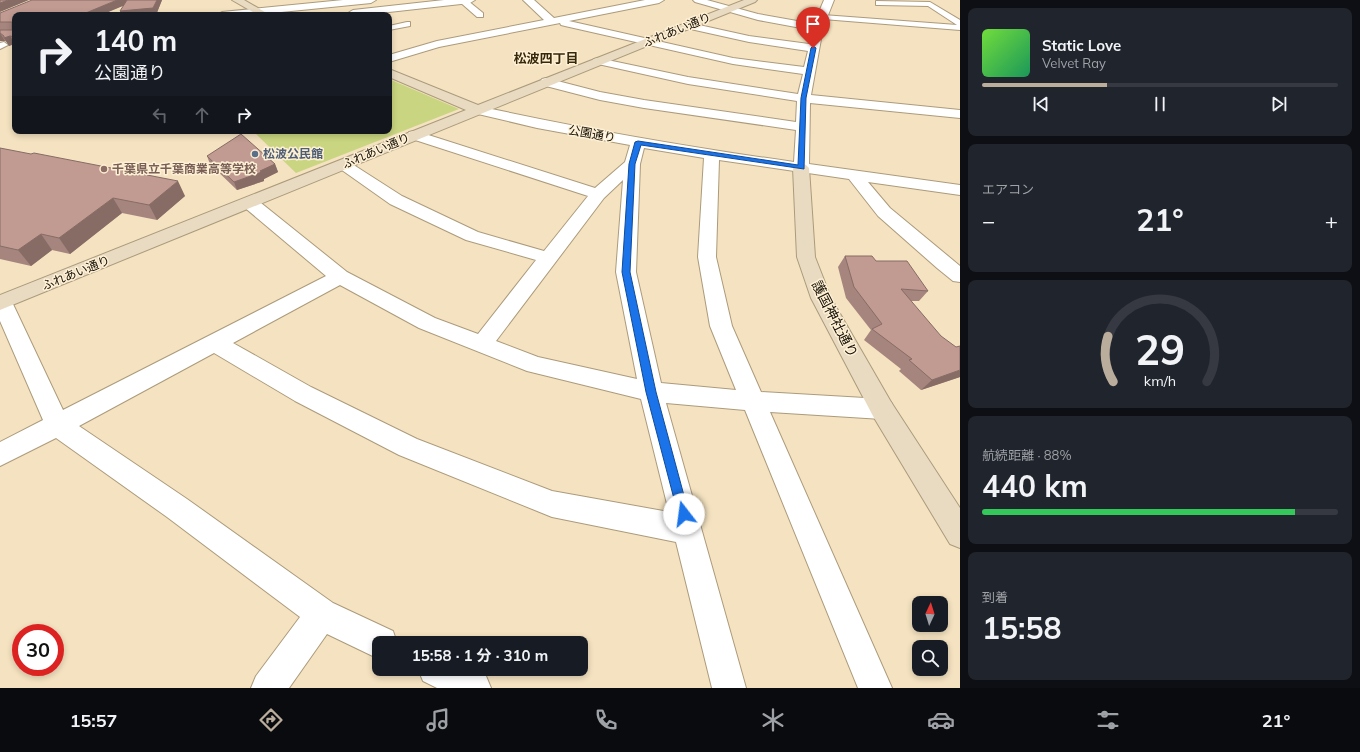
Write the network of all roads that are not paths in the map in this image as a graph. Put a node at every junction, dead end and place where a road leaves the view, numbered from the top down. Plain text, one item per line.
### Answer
1 (237, 0) edge
2 (371, 0) edge
3 (467, 0) edge
4 (528, 0) edge
5 (659, 0) edge
6 (698, 0) edge
7 (752, 0) edge
8 (829, 0) edge
9 (879, 3) dead end
10 (379, 10) junction
11 (727, 10) junction
12 (260, 12) edge
13 (270, 12) edge
14 (360, 12) edge
15 (480, 15) dead end
16 (823, 17) junction
17 (555, 21) junction
18 (407, 24) dead end
19 (960, 24) edge
20 (690, 26) junction
21 (392, 27) edge
22 (818, 28) junction
23 (960, 28) edge
24 (647, 42) junction
25 (813, 48) junction
26 (392, 58) edge
27 (598, 62) junction
28 (808, 71) junction
29 (392, 74) edge
30 (546, 82) junction
31 (804, 98) junction
32 (478, 110) junction
33 (960, 114) edge
34 (803, 127) junction
35 (414, 135) junction
36 (635, 153) junction
37 (712, 154) junction
38 (344, 165) junction
39 (802, 168) junction
40 (854, 175) junction
41 (960, 190) edge
42 (598, 194) junction
43 (250, 203) junction
44 (549, 258) junction
45 (960, 276) edge
46 (340, 277) junction
47 (1, 303) edge
48 (215, 343) junction
49 (482, 344) junction
50 (651, 392) junction
51 (752, 401) junction
52 (882, 409) junction
53 (58, 425) junction
54 (0, 455) edge
55 (688, 530) junction
56 (960, 534) edge
57 (322, 614) junction
58 (372, 639) edge
59 (449, 676) edge
60 (268, 688) edge
61 (474, 688) edge
62 (729, 688) edge
63 (876, 688) edge

1 - 12 street
2 - 10 street
2 - 13 street
3 - 10 street
3 - 15 lane
4 - 17 street
5 - 17 street
6 - 11 street
7 - 11 street, ふれあい通り
8 - 16 street, 護国神社通り
9 - 19 lane
10 - 14 street
11 - 20 street, ふれあい通り
11 - 22 street
16 - 22 street, 護国神社通り
16 - 23 lane
17 - 24 street
17 - 26 street
18 - 21 lane
20 - 24 street, ふれあい通り
20 - 25 street
22 - 25 street, 護国神社通り
24 - 27 street, ふれあい通り
24 - 28 street
25 - 28 street, 護国神社通り
27 - 30 street, ふれあい通り
27 - 31 street
28 - 31 street, 護国神社通り
29 - 32 street, 公園通り
30 - 32 street, ふれあい通り
30 - 34 street
31 - 33 street
31 - 34 street, 護国神社通り
32 - 35 street, ふれあい通り
32 - 36 street, 公園通り
34 - 39 street, 護国神社通り
35 - 38 street, ふれあい通り
35 - 42 street
36 - 37 street, 公園通り
36 - 42 street
36 - 50 street
37 - 39 street, 公園通り
37 - 51 street
38 - 43 street, ふれあい通り
38 - 44 street
39 - 40 street, 公園通り
39 - 52 street, 護国神社通り
40 - 41 street, 公園通り
40 - 45 street
42 - 44 street
43 - 46 street
43 - 47 street, ふれあい通り
44 - 49 street
46 - 48 street
46 - 49 street
47 - 53 street
48 - 53 street
48 - 55 street
49 - 50 street
50 - 51 street
50 - 55 street
51 - 52 street
51 - 63 street
52 - 56 street, 護国神社通り
53 - 54 street
53 - 57 street
55 - 62 street
57 - 58 street
57 - 60 street
59 - 61 street

